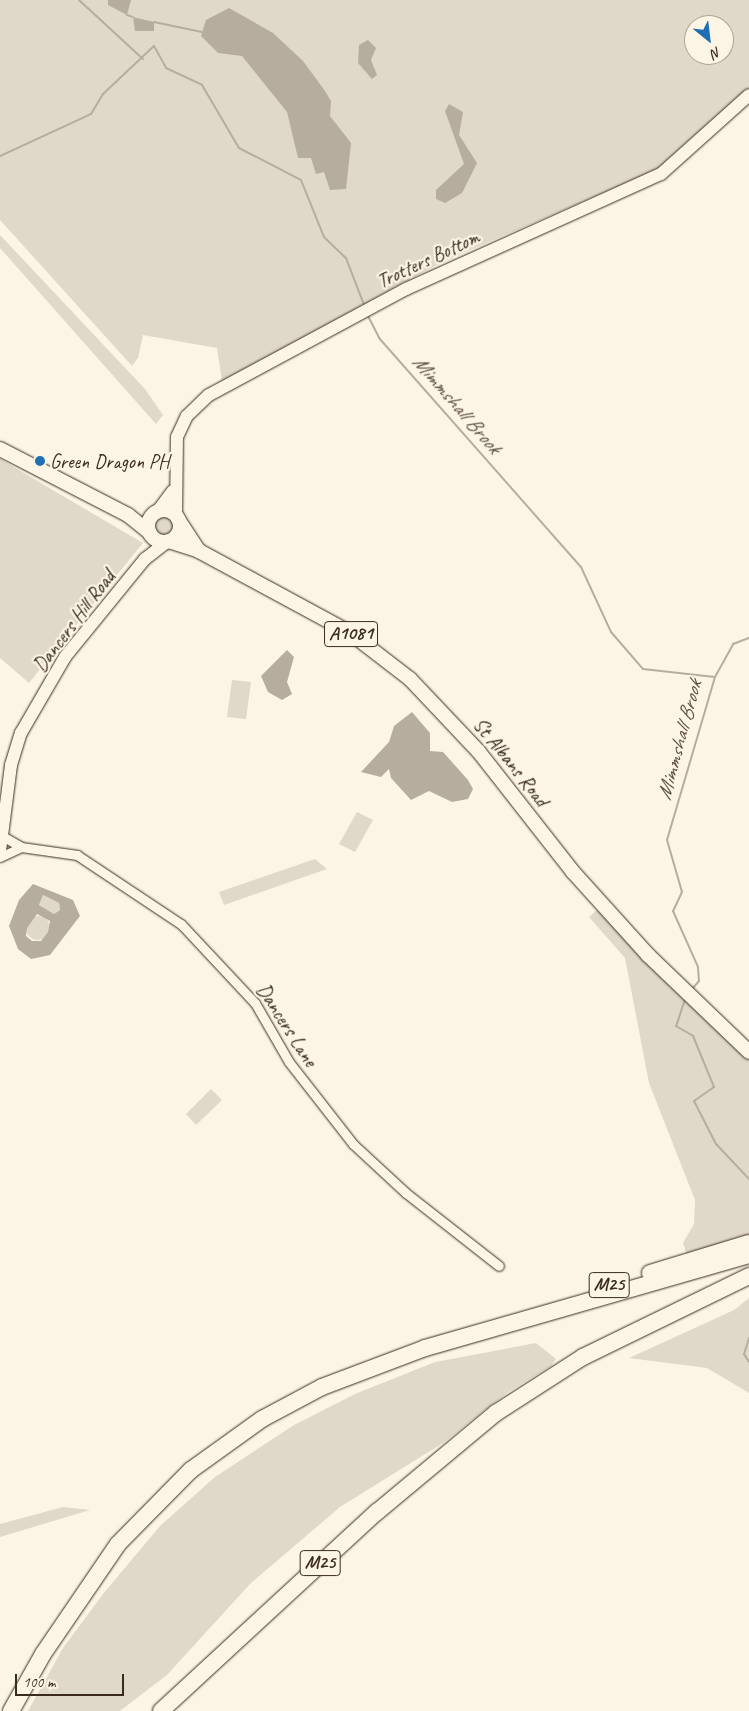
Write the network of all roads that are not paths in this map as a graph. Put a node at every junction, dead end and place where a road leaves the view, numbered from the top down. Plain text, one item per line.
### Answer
1 (749, 95) edge
2 (0, 449) edge
3 (173, 491) junction
4 (157, 512) junction
5 (128, 515) junction
6 (177, 518) junction
7 (150, 534) junction
8 (168, 542) junction
9 (199, 551) junction
10 (144, 559) junction
11 (4, 837) junction
12 (21, 847) junction
13 (0, 851) edge
14 (0, 857) edge
15 (749, 1052) edge
16 (749, 1243) edge
17 (749, 1255) edge
18 (499, 1266) dead end
19 (749, 1276) edge
20 (749, 1288) edge
21 (471, 1333) junction
22 (485, 1423) junction
23 (11, 1711) edge
24 (161, 1711) edge

1 - 3 street, Trotters Bottom
2 - 5 main road
3 - 4 street
3 - 6 street, Trotters Bottom
4 - 5 main road
4 - 6 main road
4 - 7 main road
5 - 7 main road
6 - 8 main road
6 - 9 main road, St Albans Road / A1081
7 - 8 main road
7 - 10 street, Dancers Hill Road
8 - 9 main road, St Albans Road / A1081
8 - 10 street, Dancers Hill Road
9 - 15 main road, St Albans Road / A1081
10 - 11 street, Dancers Hill Road
11 - 12 street, Dancers Lane
11 - 13 street, Dancers Hill Road
12 - 14 street
12 - 18 street, Dancers Lane
16 - 21 highway, M25
17 - 21 highway, M25
19 - 22 highway, M25
20 - 22 highway, M25
21 - 23 highway, M25
22 - 24 highway, M25

